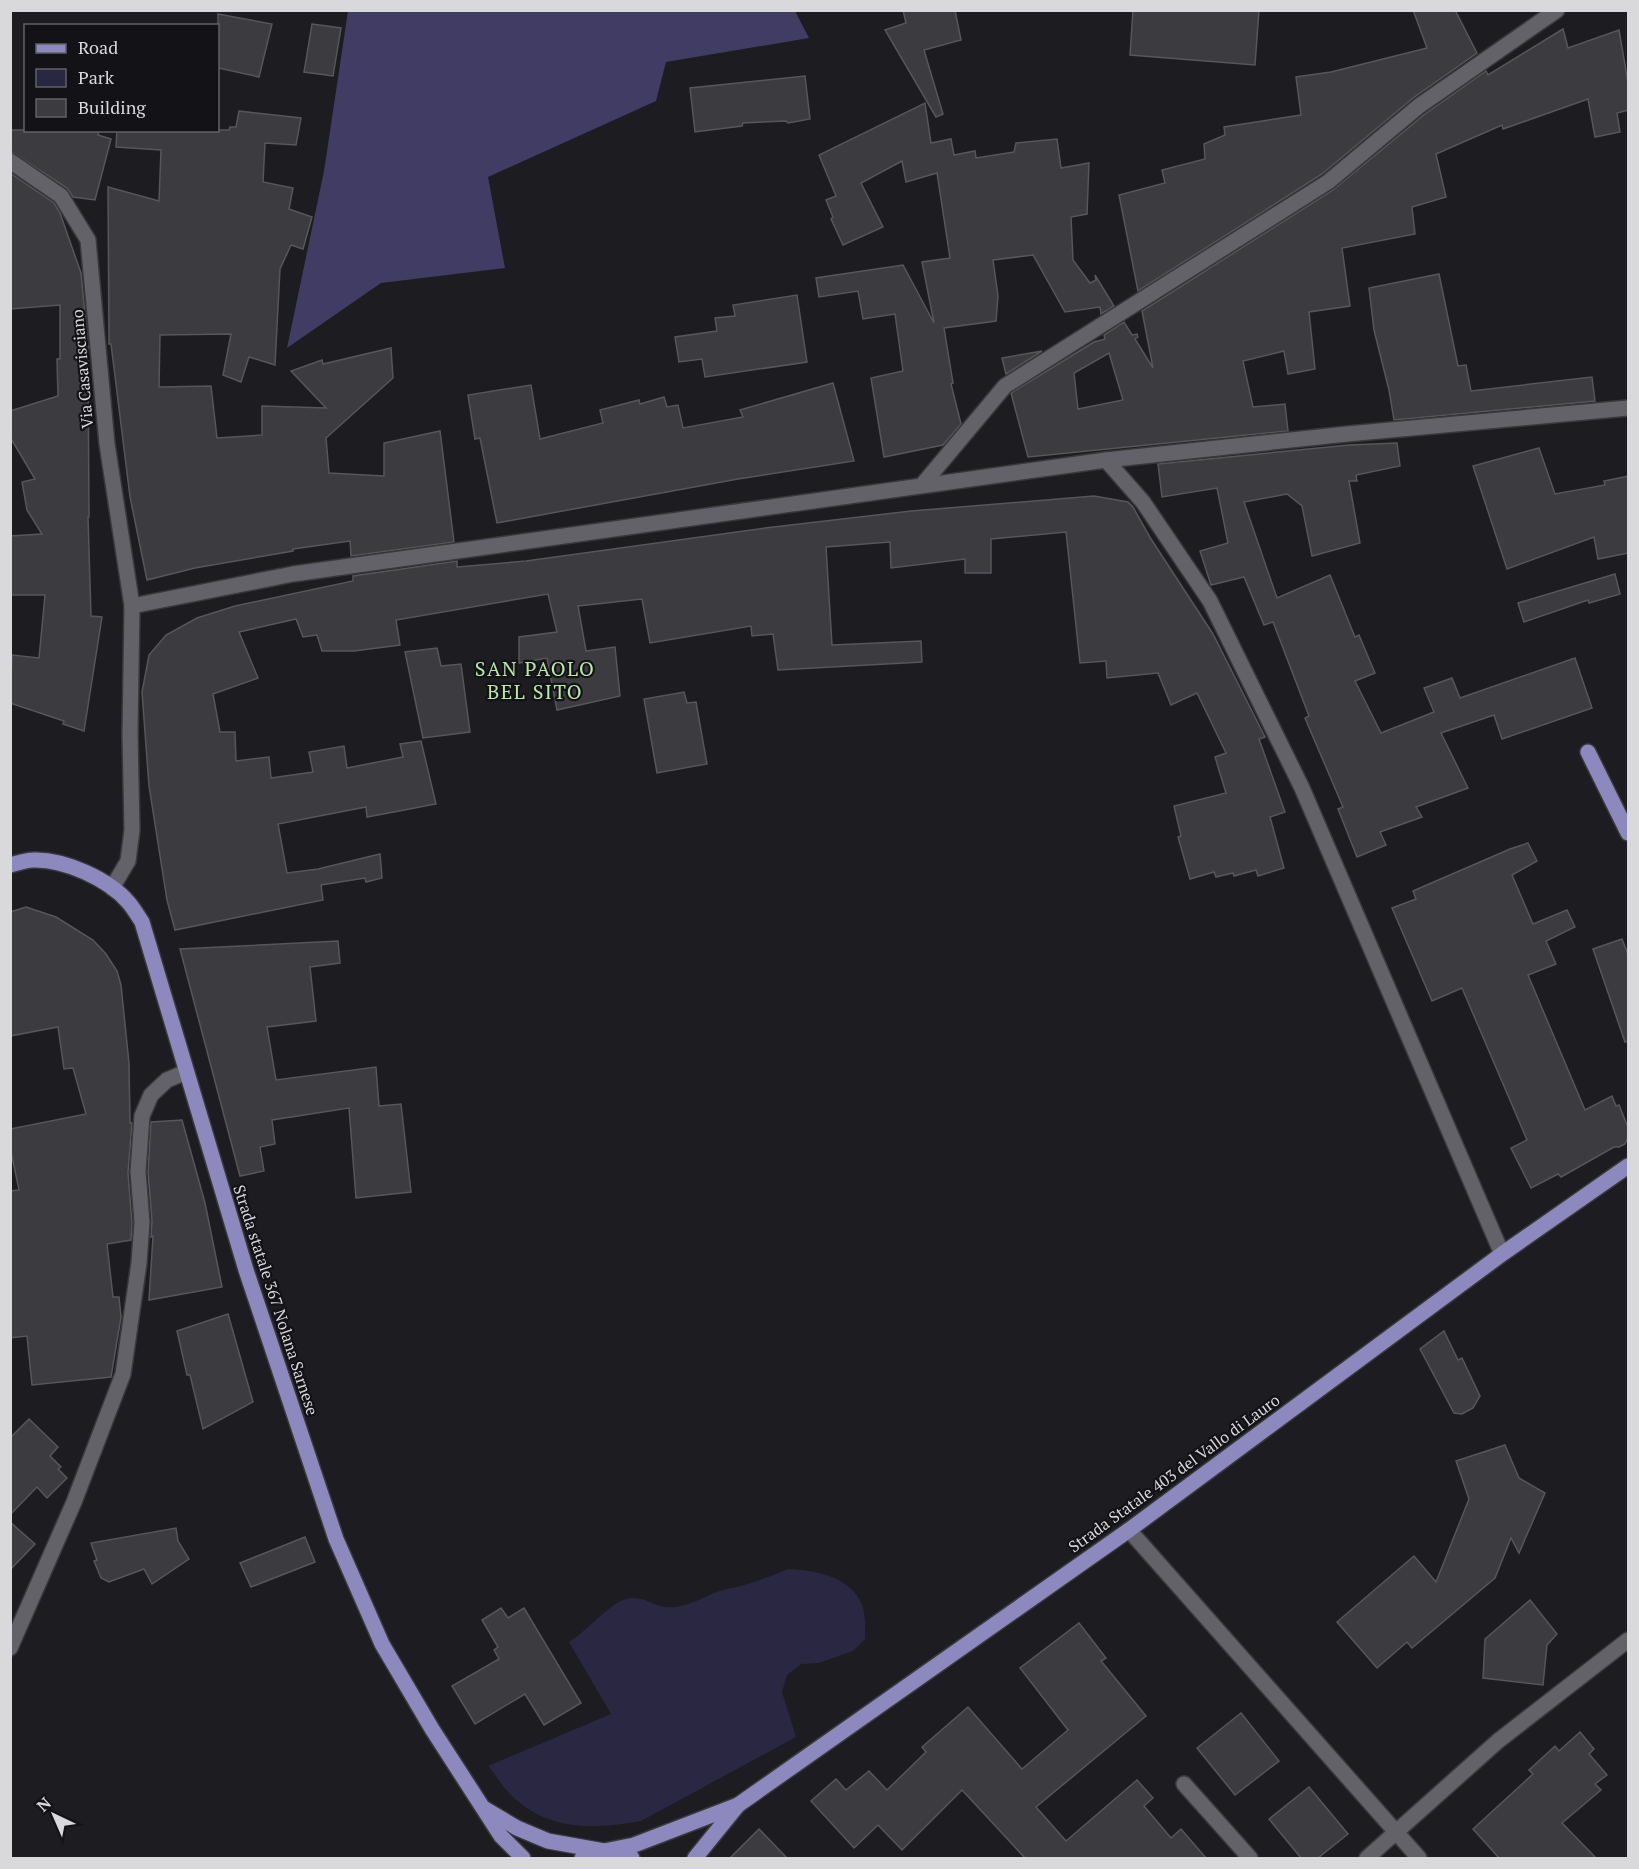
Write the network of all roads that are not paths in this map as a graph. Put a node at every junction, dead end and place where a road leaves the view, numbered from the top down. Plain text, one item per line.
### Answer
1 (1557, 10) edge
2 (10, 161) edge
3 (1629, 408) edge
4 (1106, 460) junction
5 (923, 484) junction
6 (132, 606) junction
7 (1588, 752) dead end
8 (1629, 833) edge
9 (10, 865) edge
10 (112, 888) junction
11 (186, 1072) junction
12 (1629, 1166) edge
13 (1502, 1254) junction
14 (1129, 1530) junction
15 (1629, 1640) edge
16 (10, 1648) edge
17 (1184, 1784) dead end
18 (738, 1805) junction
19 (485, 1809) junction
20 (1396, 1833) junction
21 (604, 1851) junction
22 (523, 1858) edge
23 (582, 1858) edge
24 (632, 1858) edge
25 (695, 1858) edge
26 (1250, 1858) edge
27 (1367, 1858) edge
28 (1419, 1858) edge

1 - 5 street
2 - 6 street, Via Casavisciano
3 - 4 street
4 - 5 street
4 - 13 street
5 - 6 street
6 - 10 street, Via Casavisciano
7 - 8 main road
9 - 10 main road, Strada statale 367 Nolana Sarnese
10 - 11 main road, Strada statale 367 Nolana Sarnese
11 - 16 street
11 - 19 main road, Strada statale 367 Nolana Sarnese
12 - 13 main road, Strada Statale 403 del Vallo di Lauro
13 - 14 main road, Strada Statale 403 del Vallo di Lauro
14 - 18 main road, Strada Statale 403 del Vallo di Lauro
14 - 20 street
15 - 20 street
17 - 26 street
18 - 21 main road, Strada Statale 403 del Vallo di Lauro
18 - 25 main road, Strada Statale 403 del Vallo di Lauro
19 - 21 main road, Strada Statale 403 del Vallo di Lauro
19 - 22 main road, Strada statale 367 Nolana Sarnese
20 - 27 street
20 - 28 street
21 - 23 main road
21 - 24 main road

